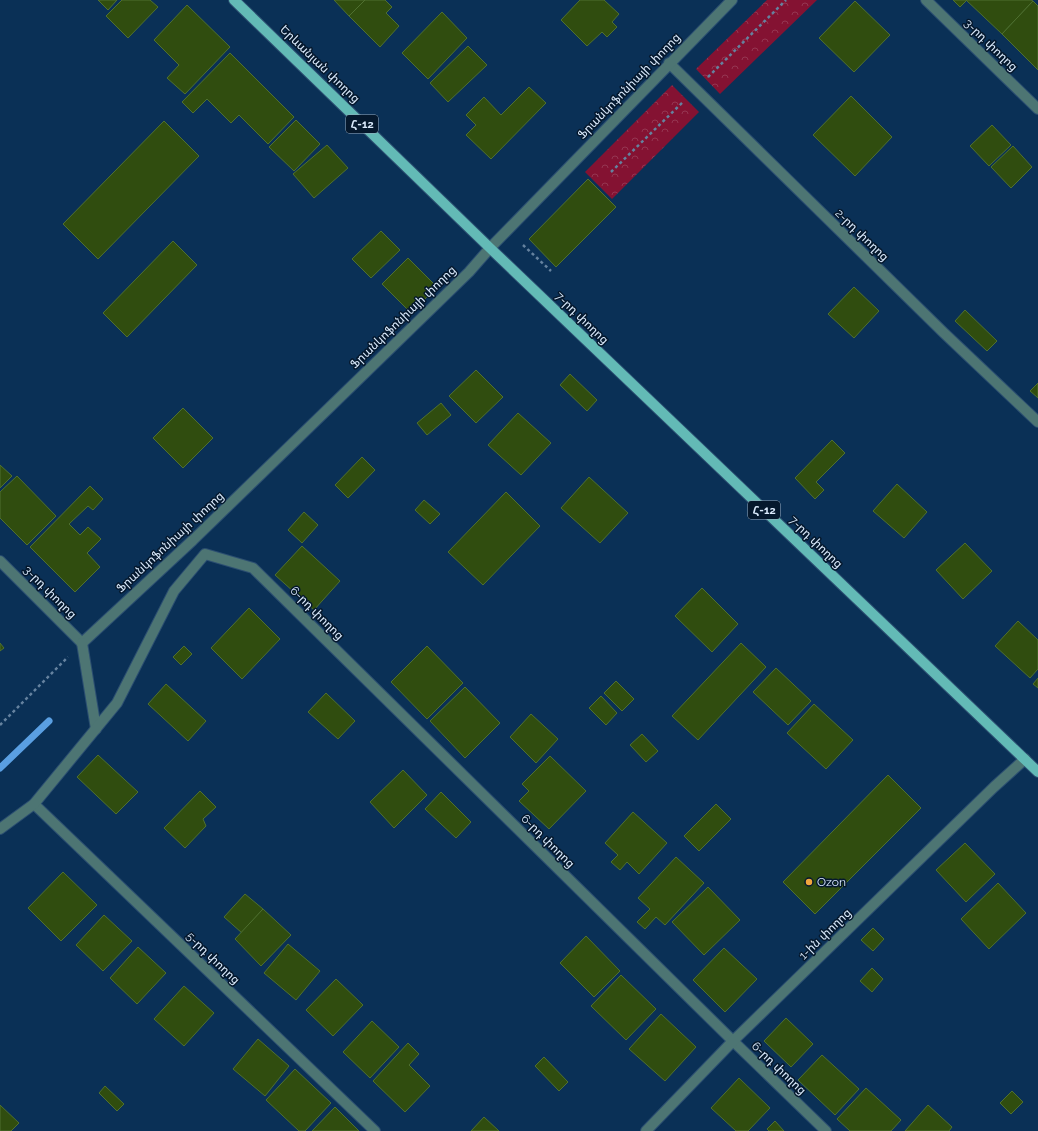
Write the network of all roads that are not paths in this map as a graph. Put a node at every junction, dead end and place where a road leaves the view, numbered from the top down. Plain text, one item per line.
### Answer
1 (234, 0) edge
2 (732, 0) edge
3 (926, 0) edge
4 (669, 64) junction
5 (1038, 109) edge
6 (490, 248) junction
7 (1038, 422) edge
8 (193, 540) junction
9 (204, 554) junction
10 (0, 561) edge
11 (82, 643) junction
12 (96, 729) junction
13 (1025, 759) junction
14 (1038, 772) edge
15 (34, 804) junction
16 (0, 829) edge
17 (733, 1041) junction
18 (375, 1131) edge
19 (646, 1131) edge
20 (826, 1131) edge

1 - 6 main road, Երևանյան փողոց / Հ-12
2 - 4 street, Ֆրանկոֆոնիայի փողոց
3 - 5 street, 3-րդ փողոց
4 - 6 street, Ֆրանկոֆոնիայի փողոց
4 - 7 street, 2-րդ փողոց
6 - 8 street, Ֆրանկոֆոնիայի փողոց
6 - 13 main road, 7-րդ փողոց / Հ-12
8 - 9 street
8 - 11 street, Ֆրանկոֆոնիայի փողոց
9 - 12 street
9 - 17 street, 6-րդ փողոց
10 - 11 street, 3-րդ փողոց
11 - 12 street
12 - 15 street
13 - 14 main road, 7-րդ փողոց / Հ-12
13 - 17 street, 1-ին փողոց
15 - 16 street
15 - 18 street, 5-րդ փողոց
17 - 19 street, 1-ին փողոց
17 - 20 street, 6-րդ փողոց

